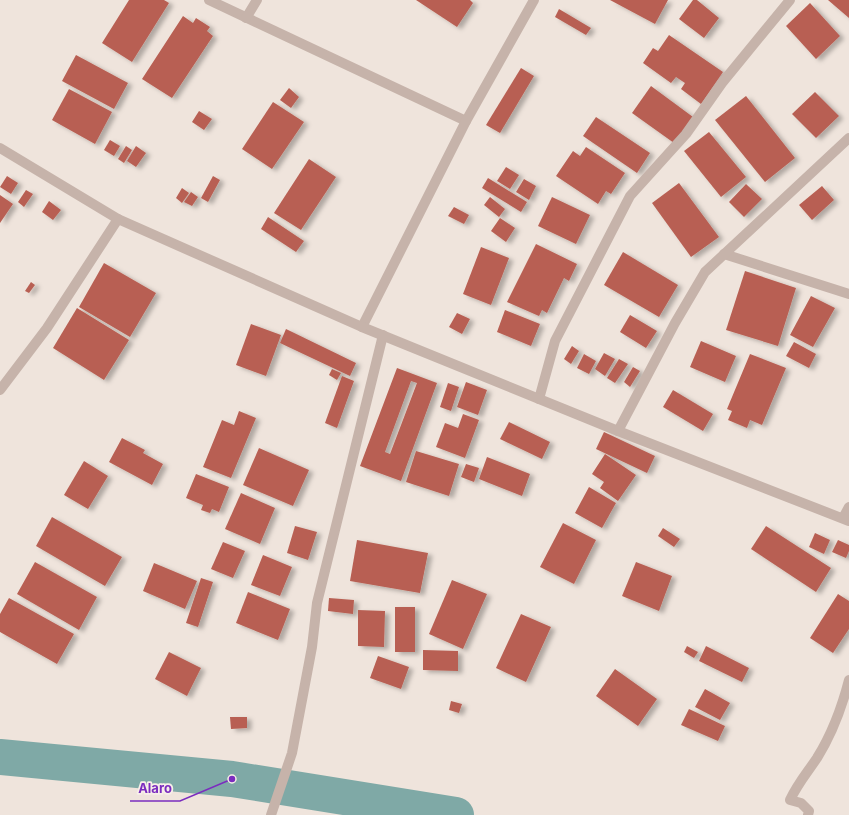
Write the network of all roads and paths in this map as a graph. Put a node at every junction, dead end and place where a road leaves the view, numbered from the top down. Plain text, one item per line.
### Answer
1 (208, 0) edge
2 (257, 0) edge
3 (534, 0) edge
4 (790, 0) edge
5 (246, 18) junction
6 (466, 121) junction
7 (849, 138) edge
8 (0, 148) edge
9 (118, 219) junction
10 (724, 254) junction
11 (849, 294) edge
12 (362, 327) junction
13 (383, 335) junction
14 (0, 390) edge
15 (539, 399) junction
16 (618, 431) junction
17 (849, 507) edge
18 (846, 519) edge
19 (849, 680) edge
20 (271, 815) edge
21 (808, 815) edge

1 - 5 street
2 - 5 street
3 - 6 street
4 - 15 street
5 - 6 street
6 - 12 street
7 - 10 street
8 - 9 street
9 - 12 street
9 - 14 street
10 - 11 street
10 - 16 street
12 - 13 street
13 - 15 street
13 - 20 street
15 - 16 street
16 - 18 street
17 - 18 street
19 - 21 street

